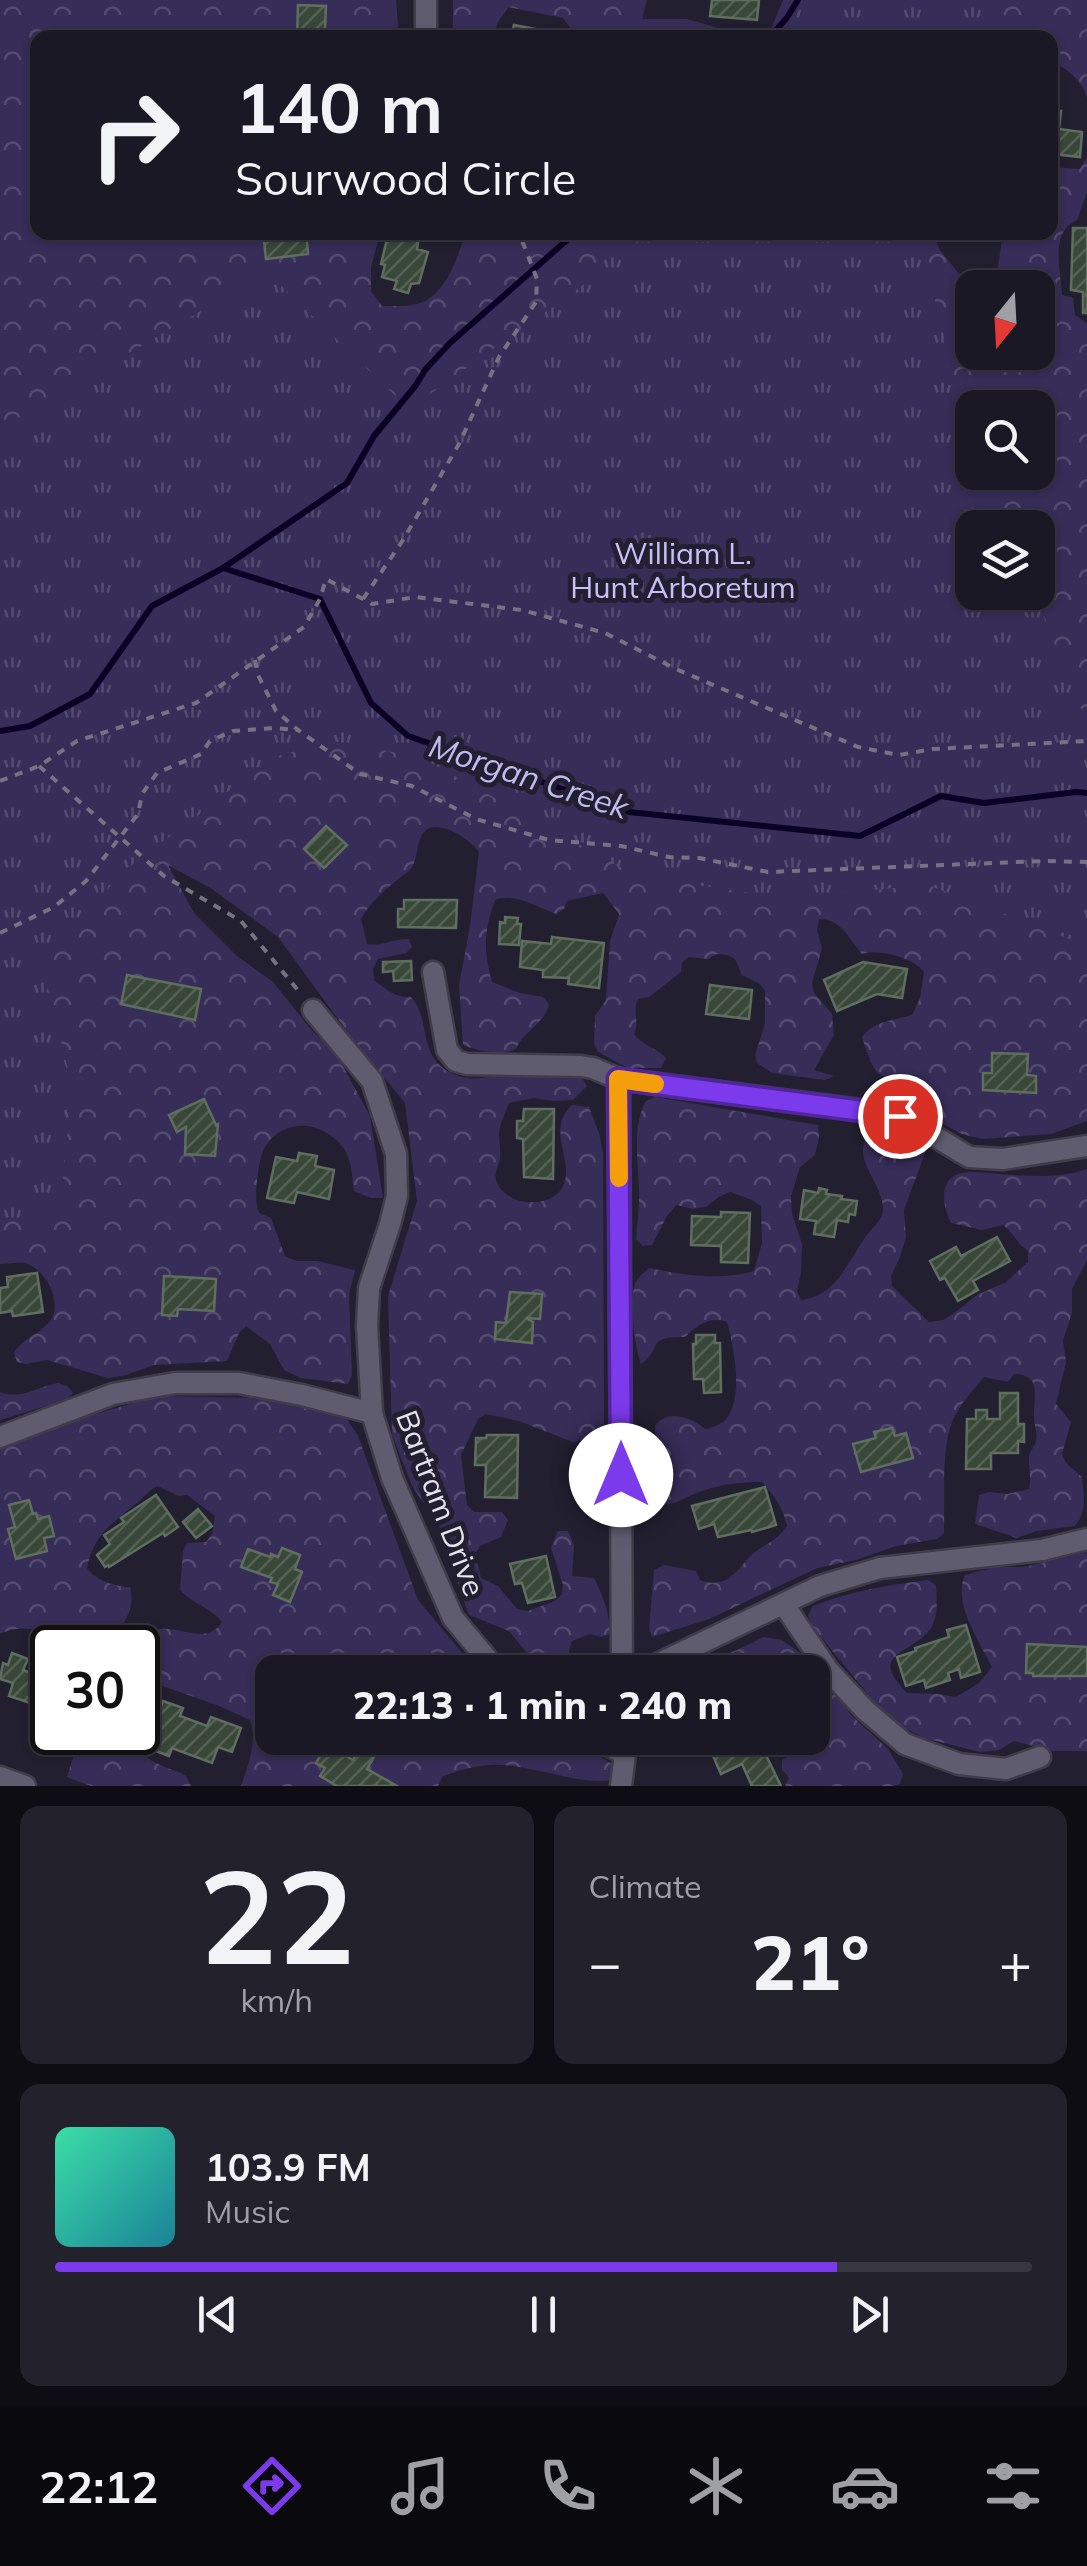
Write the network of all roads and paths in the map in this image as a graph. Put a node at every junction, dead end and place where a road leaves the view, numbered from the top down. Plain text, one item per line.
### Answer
1 (426, 0) edge
2 (426, 30) edge
3 (520, 240) edge
4 (364, 599) junction
5 (254, 660) junction
6 (298, 730) junction
7 (1087, 741) edge
8 (39, 766) junction
9 (0, 781) edge
10 (120, 838) junction
11 (1087, 862) edge
12 (0, 933) edge
13 (434, 972) dead end
14 (313, 1010) joint
15 (618, 1079) junction
16 (1087, 1146) edge
17 (372, 1414) junction
18 (0, 1438) edge
19 (1087, 1539) edge
20 (784, 1605) junction
21 (484, 1655) edge
22 (622, 1655) edge
23 (678, 1655) edge
24 (624, 1755) edge
25 (1040, 1757) dead end
26 (0, 1777) edge
27 (25, 1786) edge
28 (621, 1786) edge

1 - 2 street
3 - 4 path
4 - 5 path
4 - 7 path
5 - 6 path
5 - 8 path
6 - 10 path
6 - 11 path
8 - 9 path
8 - 10 path
10 - 12 path
10 - 14 path
13 - 15 street
14 - 17 street, Bartram Drive
15 - 16 street
15 - 22 street
17 - 18 street
17 - 21 street, Bartram Drive
19 - 20 street
20 - 23 street
20 - 25 street
24 - 28 street
26 - 27 street

